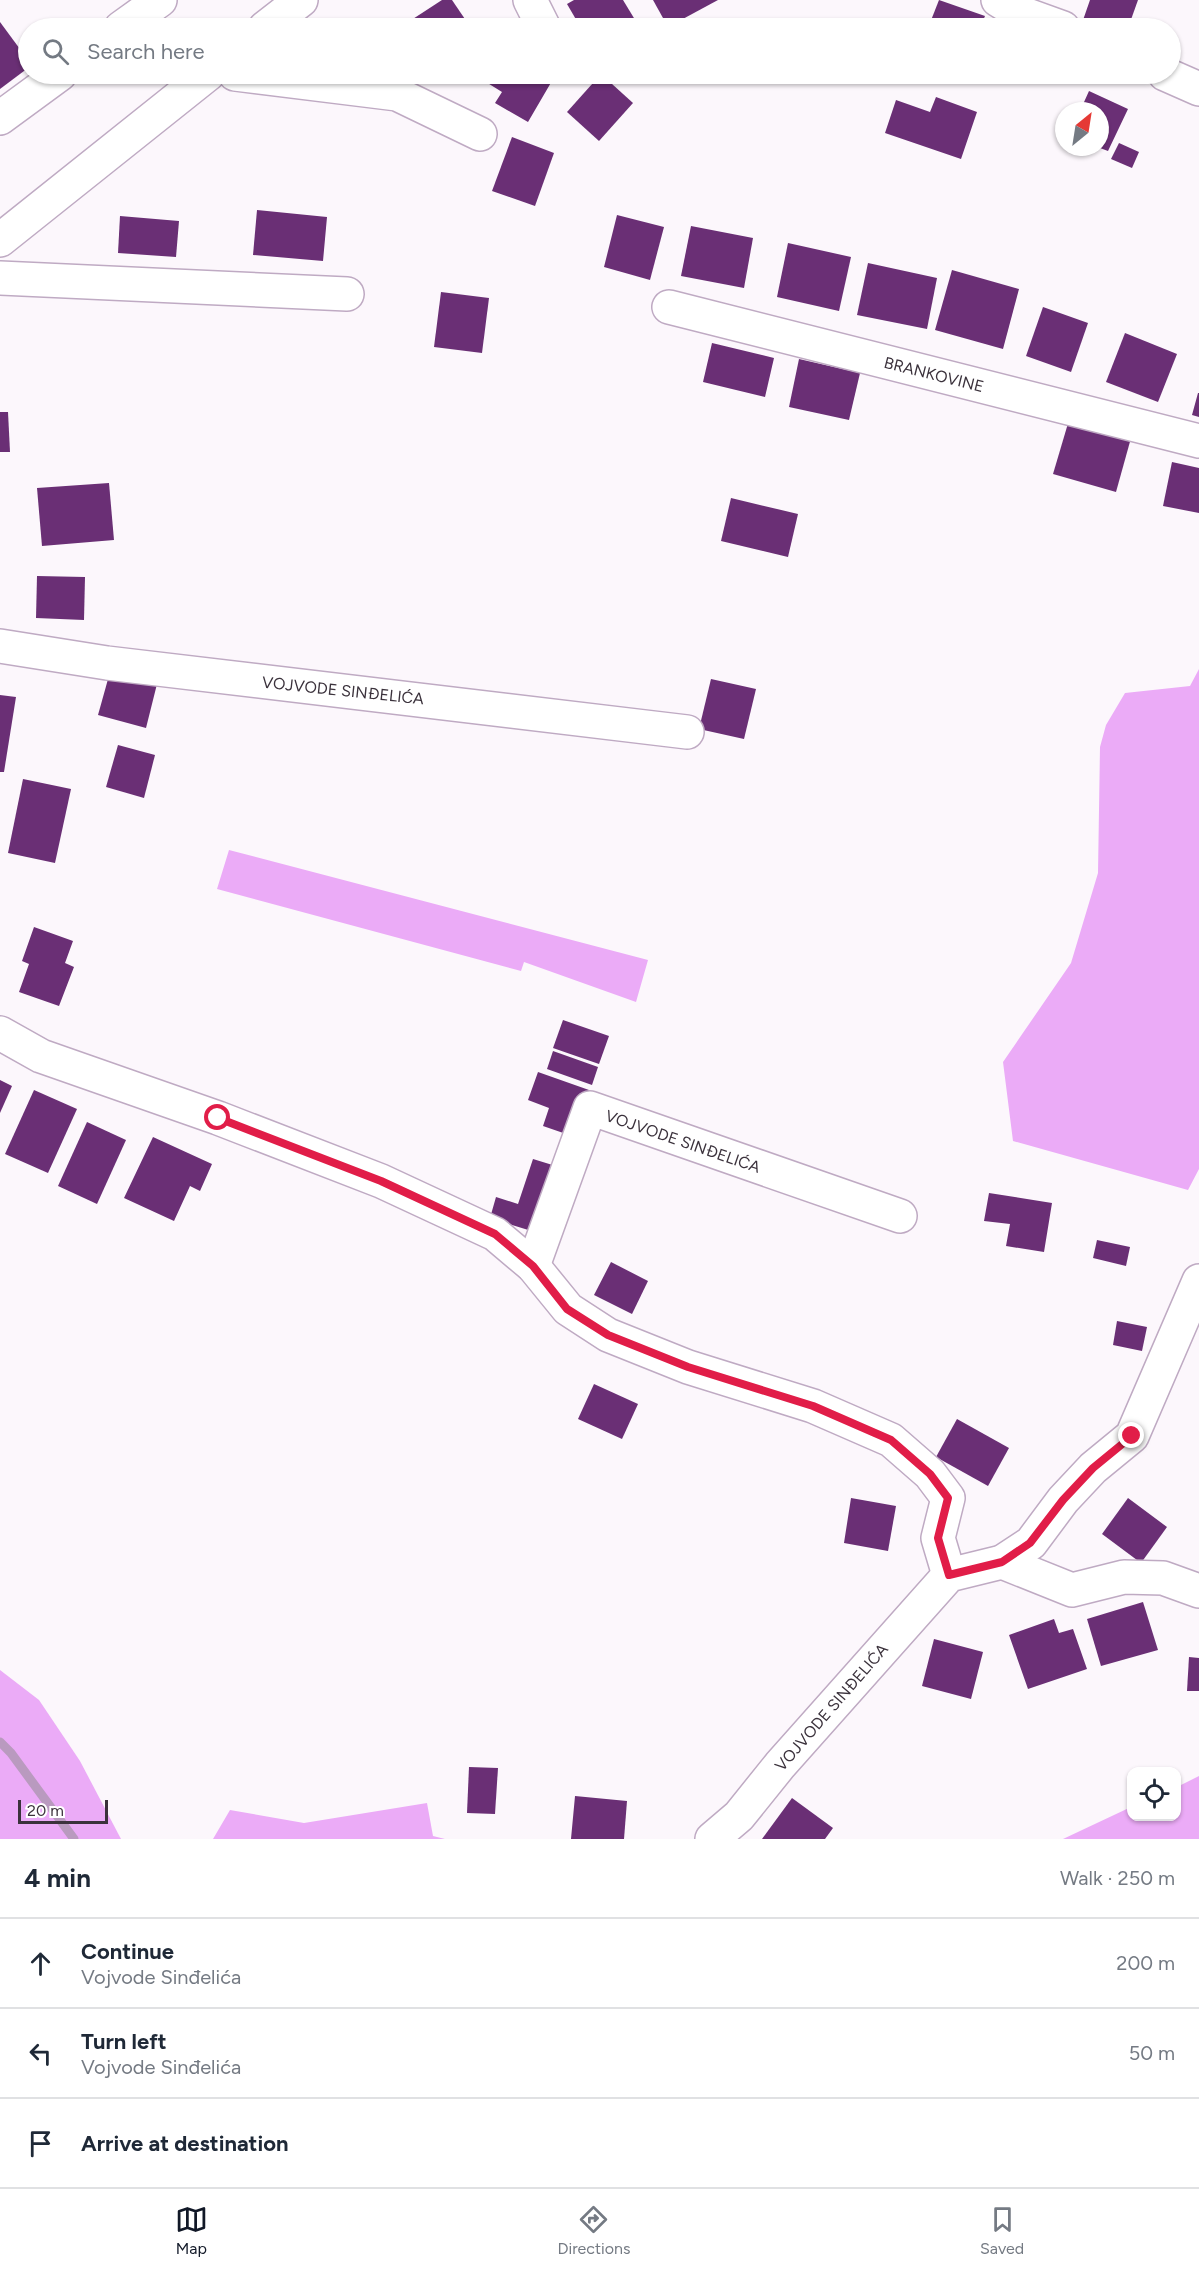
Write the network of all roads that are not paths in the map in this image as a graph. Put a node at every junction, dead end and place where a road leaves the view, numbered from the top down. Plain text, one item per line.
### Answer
1 (160, 0) edge
2 (301, 0) edge
3 (530, 0) edge
4 (998, 0) edge
5 (136, 18) edge
6 (278, 18) edge
7 (539, 18) edge
8 (1035, 18) edge
9 (1181, 81) edge
10 (46, 84) edge
11 (195, 84) edge
12 (316, 84) edge
13 (1199, 89) edge
14 (0, 118) edge
15 (480, 134) dead end
16 (0, 240) edge
17 (0, 278) edge
18 (347, 294) dead end
19 (669, 307) dead end
20 (1199, 441) edge
21 (0, 646) edge
22 (687, 732) dead end
23 (0, 1033) edge
24 (900, 1216) dead end
25 (533, 1266) junction
26 (1199, 1281) edge
27 (1002, 1562) junction
28 (949, 1575) junction
29 (1199, 1591) edge
30 (712, 1839) edge

1 - 5 street
2 - 6 street
3 - 7 street
4 - 8 street
9 - 13 street
10 - 14 street
11 - 16 street
12 - 15 street
17 - 18 street
19 - 20 street, BRANKOVINE
21 - 22 street, VOJVODE SINĐELIĆA
23 - 25 street
24 - 25 street, VOJVODE SINĐELIĆA
25 - 28 street
26 - 27 street
27 - 28 street
27 - 29 street
28 - 30 street, VOJVODE SINĐELIĆA

